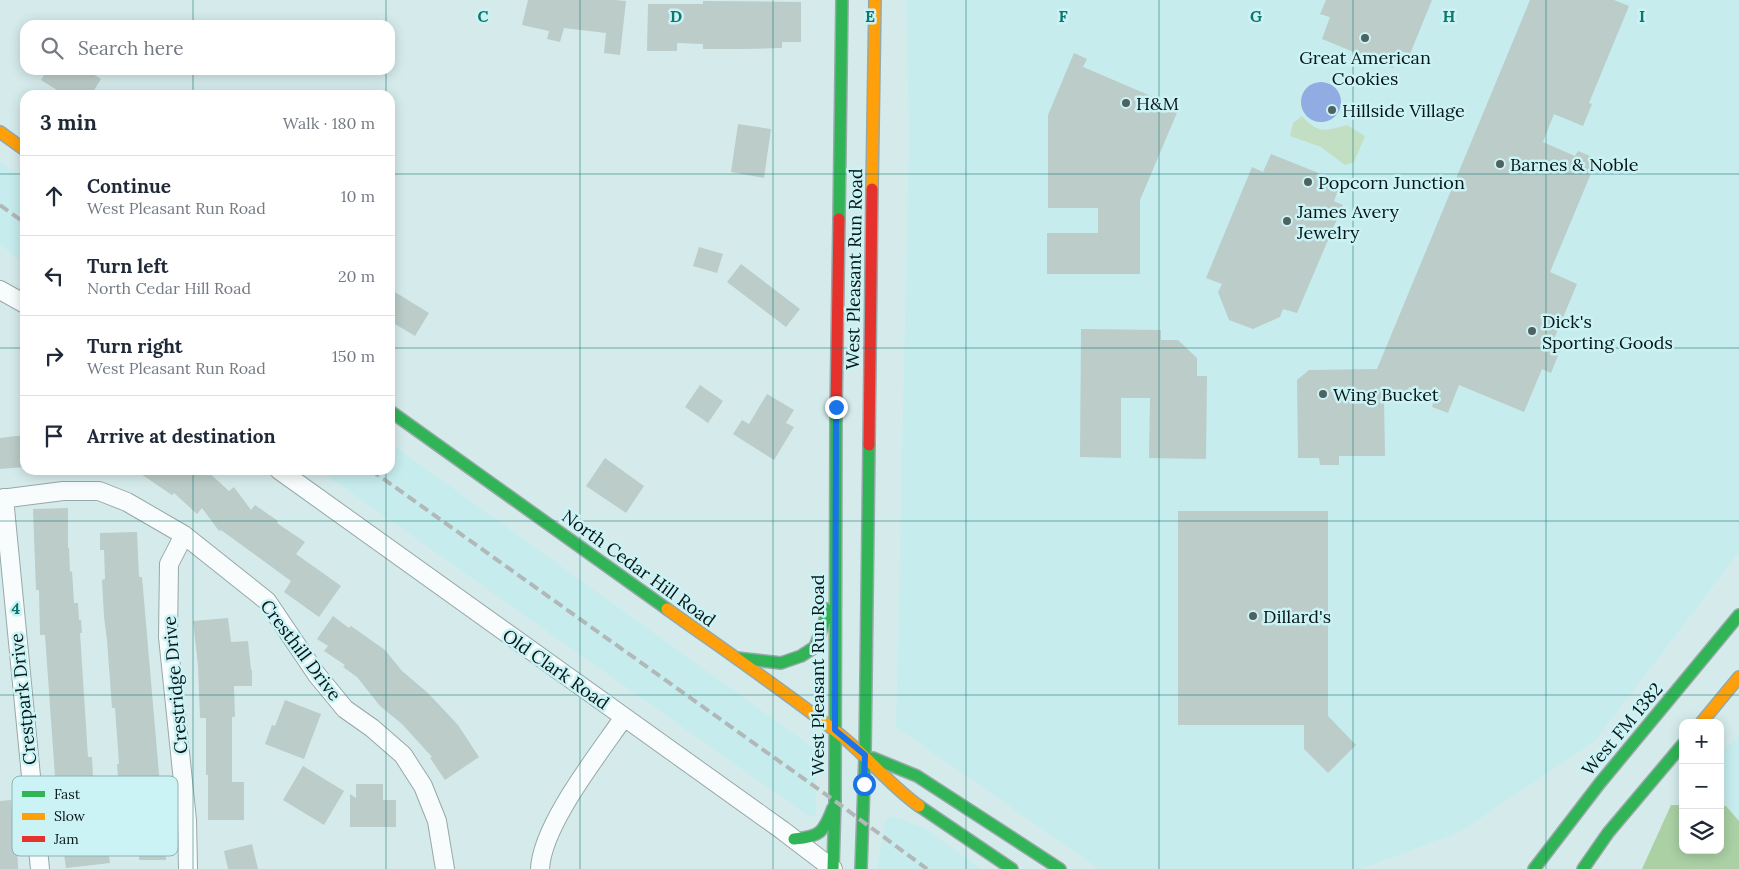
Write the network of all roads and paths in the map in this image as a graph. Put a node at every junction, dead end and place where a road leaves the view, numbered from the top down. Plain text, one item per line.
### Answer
1 (842, 0) edge
2 (875, 0) edge
3 (0, 132) edge
4 (20, 146) edge
5 (0, 290) edge
6 (20, 301) edge
7 (395, 415) edge
8 (286, 475) edge
9 (834, 487) junction
10 (2, 499) edge
11 (184, 535) junction
12 (1737, 622) edge
13 (735, 658) junction
14 (1739, 677) edge
15 (624, 717) junction
16 (1704, 719) edge
17 (835, 730) junction
18 (1679, 749) edge
19 (865, 755) junction
20 (30, 776) edge
21 (835, 801) junction
22 (794, 839) junction
23 (39, 856) edge
24 (40, 869) edge
25 (188, 869) edge
26 (445, 869) edge
27 (540, 869) edge
28 (833, 869) edge
29 (861, 869) edge
30 (1012, 869) edge
31 (1060, 869) edge
32 (1534, 869) edge
33 (1583, 869) edge

1 - 9 main road, West Pleasant Run Road
2 - 19 main road, West Pleasant Run Road
3 - 4 main road
5 - 6 street
7 - 13 main road, North Cedar Hill Road
8 - 15 street, Old Clark Road
9 - 13 main road
9 - 17 main road, West Pleasant Run Road
10 - 11 street, Cresthill Drive
10 - 20 street, Crestpark Drive
11 - 25 street, Crestridge Drive
11 - 26 street, Cresthill Drive
12 - 32 main road, West FM 1382
13 - 17 main road, North Cedar Hill Road
14 - 16 main road
15 - 22 street, Old Clark Road
15 - 27 street
17 - 19 main road, North Cedar Hill Road
17 - 21 main road, West Pleasant Run Road
18 - 33 main road
19 - 29 main road, West Pleasant Run Road
19 - 30 main road, North Cedar Hill Road
19 - 31 main road, North Cedar Hill Road
21 - 22 main road
21 - 28 main road, West Pleasant Run Road
22 - 28 street, Old Clark Road
23 - 24 street, Crestpark Drive

